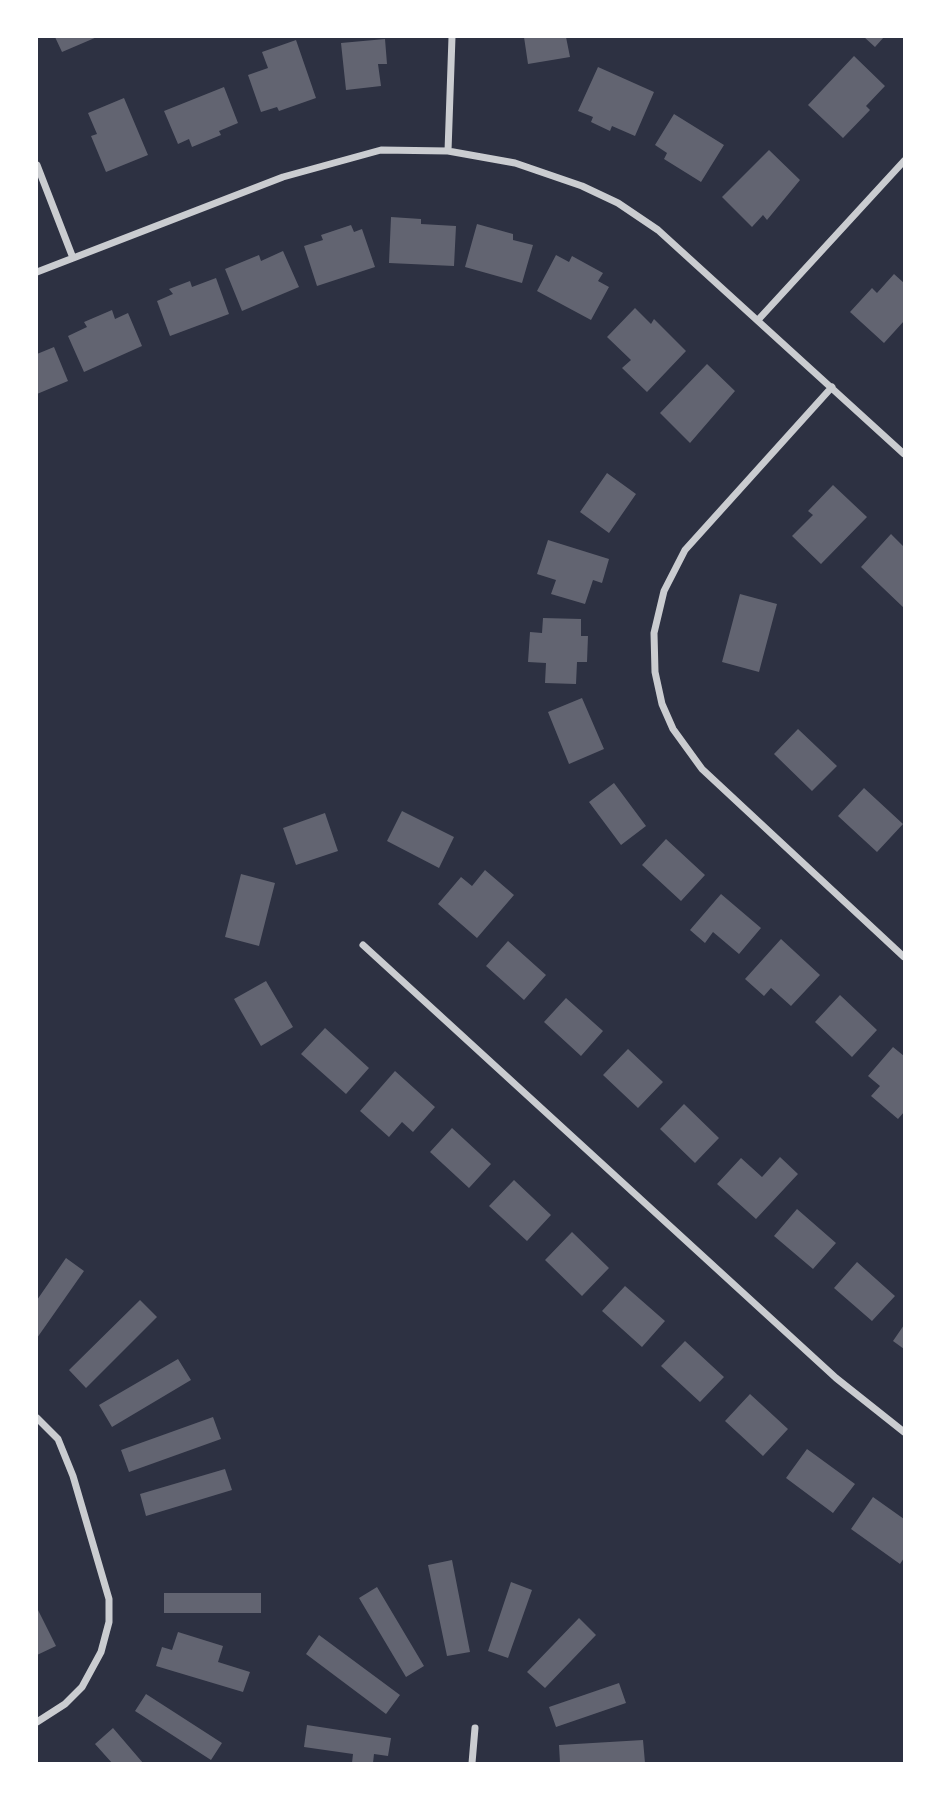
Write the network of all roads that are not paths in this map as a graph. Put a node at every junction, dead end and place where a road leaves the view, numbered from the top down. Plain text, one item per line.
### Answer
1 (452, 37) edge
2 (448, 151) junction
3 (904, 161) edge
4 (37, 165) edge
5 (73, 258) junction
6 (37, 272) edge
7 (758, 320) junction
8 (832, 387) junction
9 (904, 454) edge
10 (363, 945) dead end
11 (904, 957) edge
12 (37, 1418) edge
13 (904, 1432) edge
14 (37, 1722) edge
15 (475, 1728) dead end
16 (472, 1763) edge

1 - 2 street
2 - 5 street
2 - 7 street
3 - 7 street
4 - 5 street
5 - 6 street
7 - 8 street
8 - 9 street
8 - 11 street
10 - 13 street
12 - 14 street
15 - 16 street

